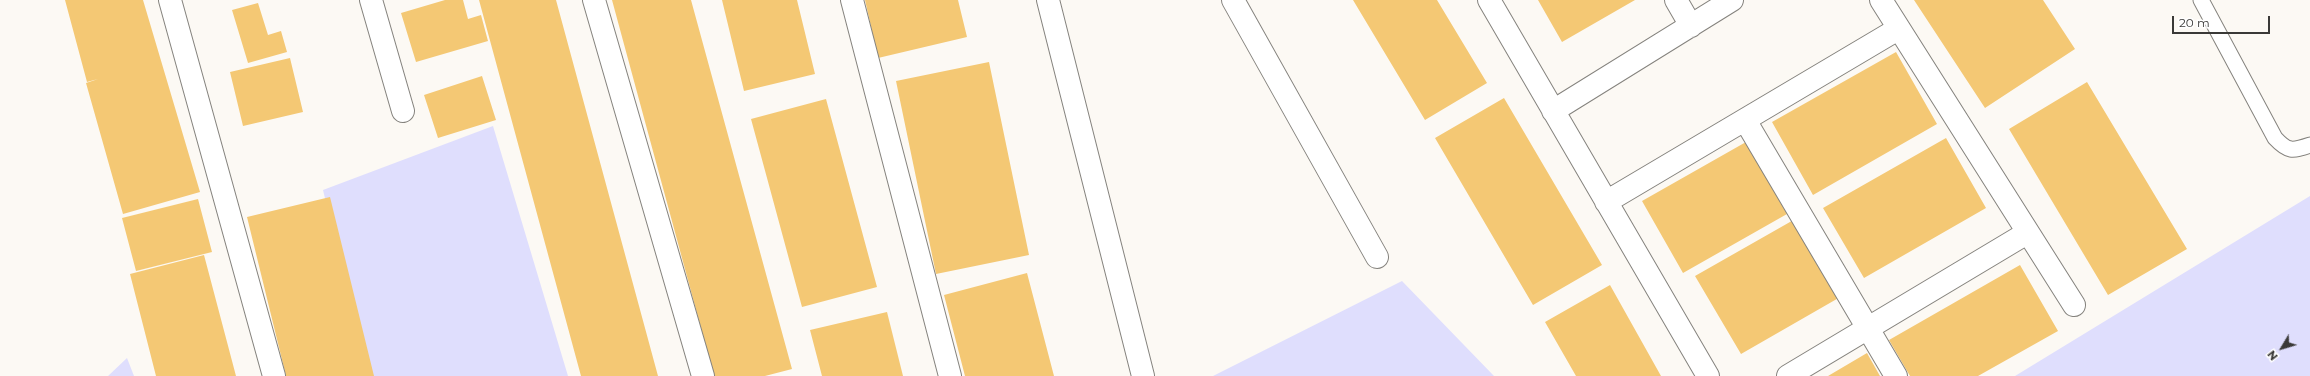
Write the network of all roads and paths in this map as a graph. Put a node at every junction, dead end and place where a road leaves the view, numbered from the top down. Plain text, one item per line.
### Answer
1 (170, 0) edge
2 (371, 0) edge
3 (594, 0) edge
4 (852, 0) edge
5 (1048, 0) edge
6 (1233, 0) edge
7 (1489, 0) edge
8 (1676, 0) edge
9 (1732, 0) edge
10 (1881, 0) edge
11 (2200, 0) edge
12 (1691, 26) junction
13 (1898, 29) junction
14 (403, 111) dead end
15 (1553, 112) junction
16 (1745, 120) junction
17 (2310, 145) edge
18 (1606, 202) junction
19 (2028, 233) junction
20 (1377, 257) dead end
21 (2074, 305) dead end
22 (1867, 329) junction
23 (274, 376) edge
24 (703, 376) edge
25 (950, 376) edge
26 (1144, 376) edge
27 (1708, 376) edge
28 (1788, 376) edge
29 (1896, 376) edge

1 - 23 street
2 - 14 street
3 - 24 street
4 - 25 street
5 - 26 street
6 - 20 street
7 - 15 street
8 - 12 street
9 - 12 street
10 - 13 street
11 - 17 lane
12 - 15 street
13 - 16 street
13 - 19 street
15 - 18 street
16 - 18 street
16 - 22 street
18 - 27 street
19 - 21 street
19 - 22 street
22 - 28 street
22 - 29 street

